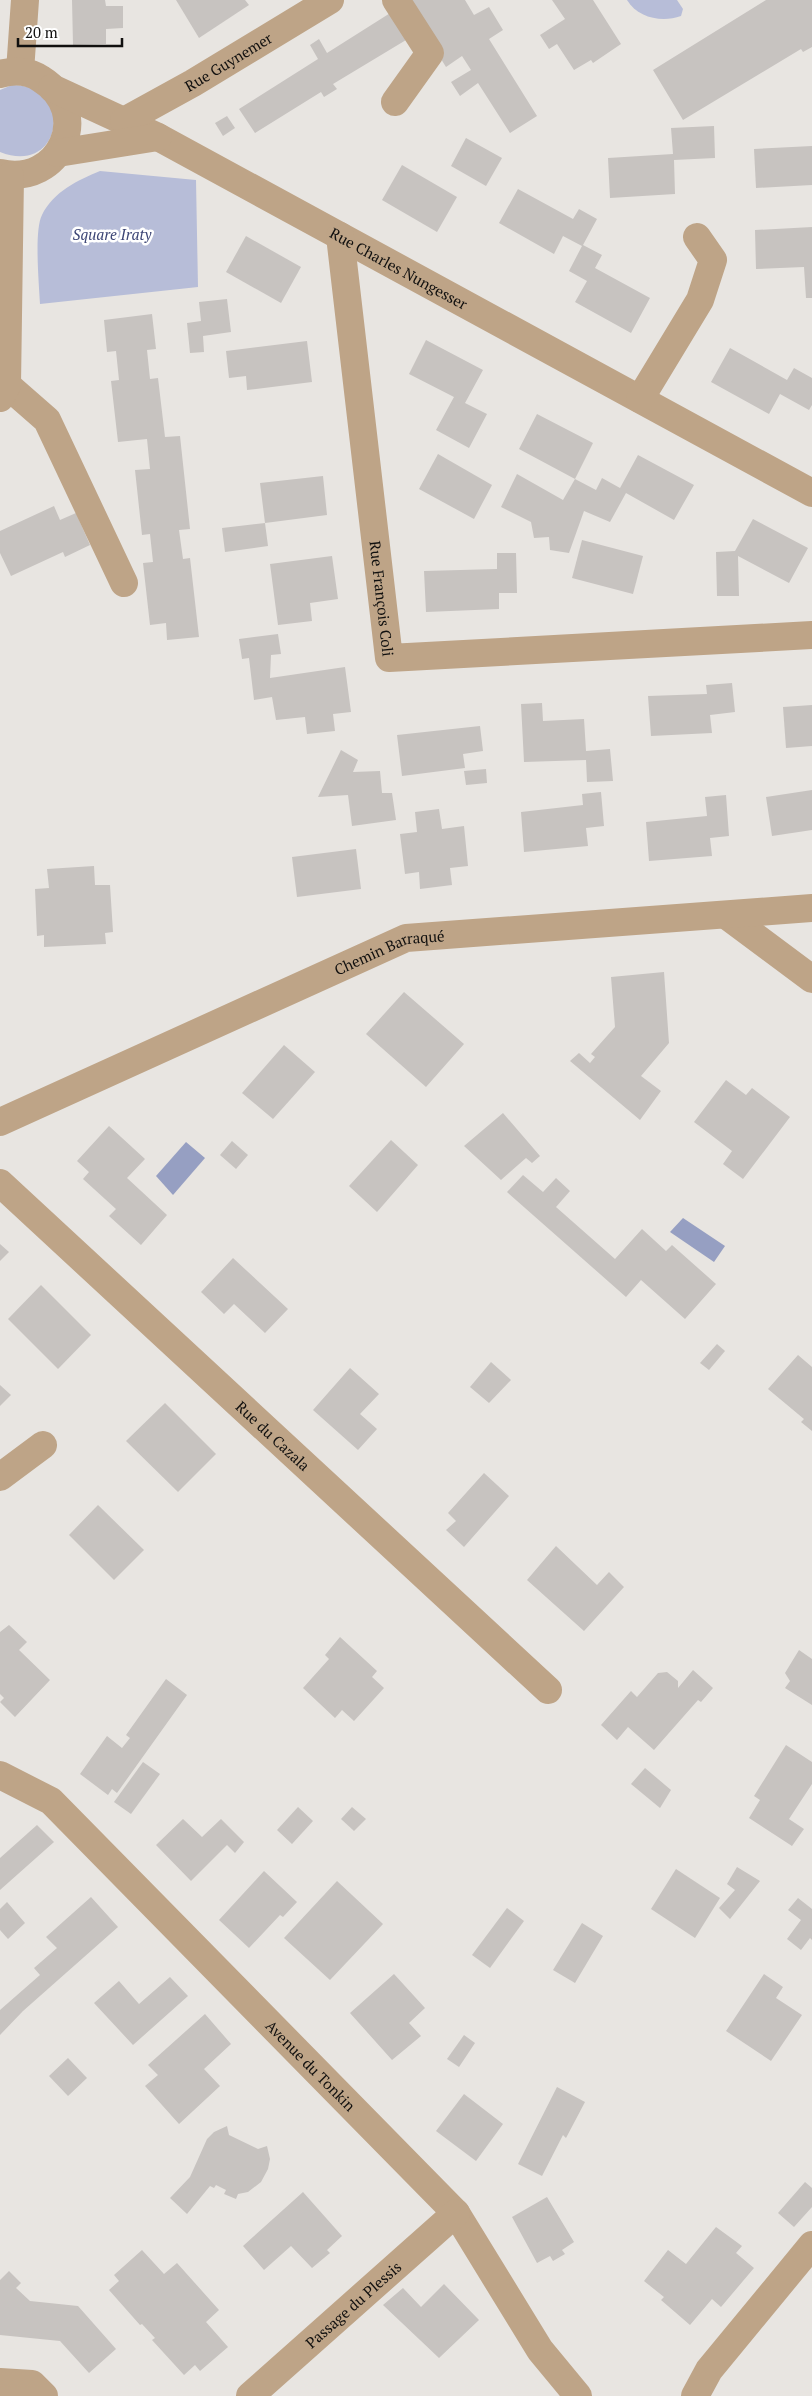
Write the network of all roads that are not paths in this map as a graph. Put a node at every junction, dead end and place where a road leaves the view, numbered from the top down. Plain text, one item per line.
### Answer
1 (25, 0) edge
2 (330, 0) edge
3 (396, 0) edge
4 (10, 72) edge
5 (52, 88) junction
6 (395, 102) dead end
7 (124, 121) junction
8 (158, 137) junction
9 (58, 153) junction
10 (5, 174) edge
11 (340, 236) junction
12 (698, 237) dead end
13 (3, 391) edge
14 (640, 399) junction
15 (812, 493) edge
16 (124, 583) dead end
17 (812, 635) edge
18 (812, 908) edge
19 (726, 915) junction
20 (812, 980) edge
21 (0, 1122) edge
22 (0, 1182) edge
23 (43, 1446) dead end
24 (0, 1477) edge
25 (548, 1690) dead end
26 (0, 1776) edge
27 (456, 2214) junction
28 (812, 2245) edge
29 (0, 2382) edge
30 (44, 2396) edge
31 (250, 2396) edge
32 (578, 2396) edge
33 (695, 2396) edge

1 - 4 street
2 - 7 street, Rue Guynemer
3 - 6 street
4 - 5 street, Rue Charles Nungesser
5 - 7 street, Rue Charles Nungesser
5 - 9 street
7 - 8 street, Rue Charles Nungesser
8 - 9 street
8 - 11 street, Rue Charles Nungesser
9 - 10 street
10 - 13 street
11 - 14 street, Rue Charles Nungesser
11 - 17 street, Rue François Coli
12 - 14 street
13 - 16 street
14 - 15 street, Rue Charles Nungesser
18 - 19 street, Chemin Barraqué
19 - 20 street
19 - 21 street, Chemin Barraqué
22 - 25 street, Rue du Cazala
23 - 24 street
26 - 27 street, Avenue du Tonkin
27 - 31 street, Passage du Plessis
27 - 32 street, Avenue du Tonkin
28 - 33 street
29 - 30 street

